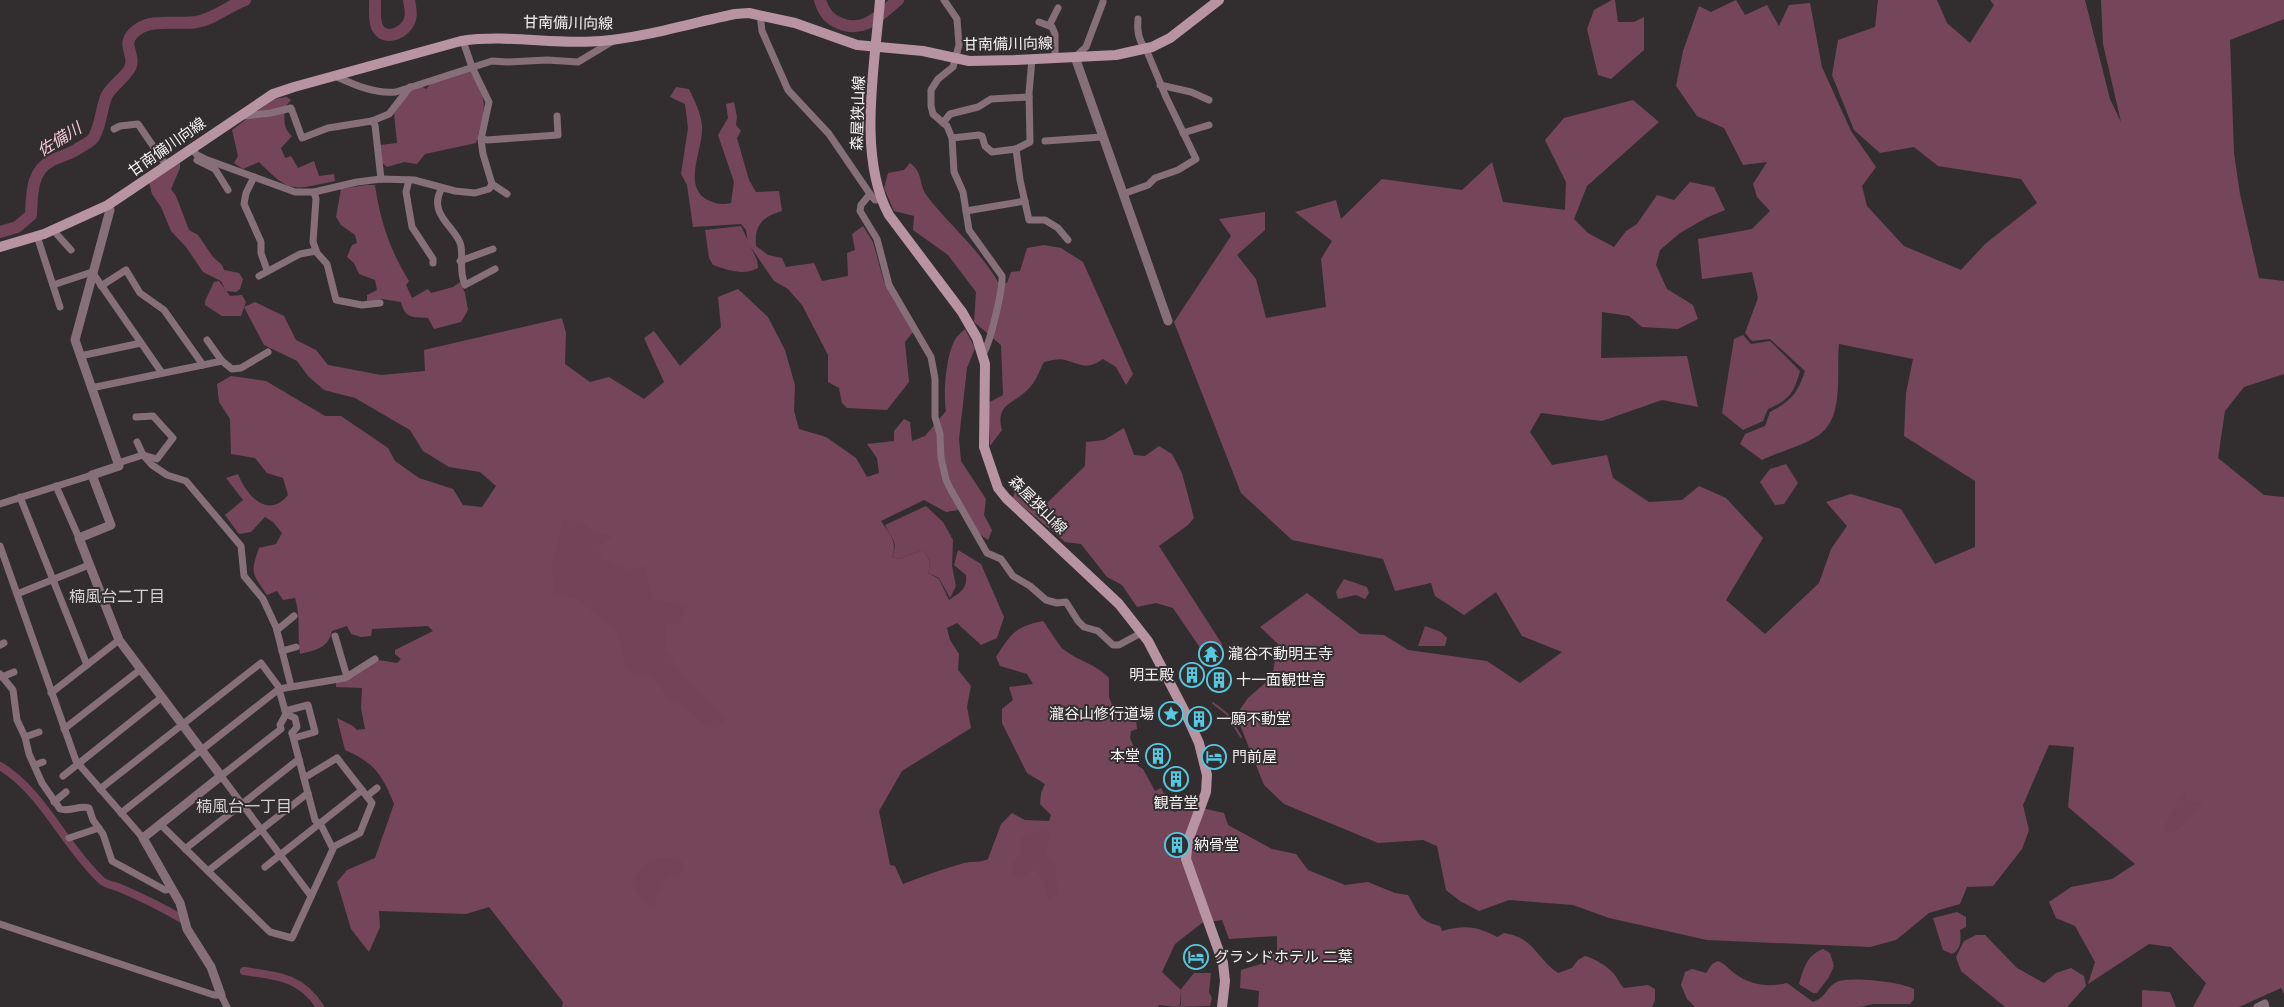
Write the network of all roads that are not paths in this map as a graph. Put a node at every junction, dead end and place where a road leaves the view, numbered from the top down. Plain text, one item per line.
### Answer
1 (944, 0) edge
2 (1220, 0) edge
3 (1103, 2) dead end
4 (879, 5) edge
5 (1058, 8) dead end
6 (760, 15) junction
7 (1138, 19) dead end
8 (1039, 22) dead end
9 (1050, 24) junction
10 (615, 40) junction
11 (463, 41) junction
12 (876, 47) junction
13 (1146, 49) junction
14 (1074, 57) junction
15 (1055, 58) junction
16 (956, 60) junction
17 (1032, 60) junction
18 (472, 67) junction
19 (334, 75) junction
20 (1160, 85) junction
21 (410, 87) junction
22 (1029, 97) junction
23 (1209, 100) dead end
24 (557, 116) dead end
25 (236, 118) junction
26 (372, 120) junction
27 (943, 123) junction
28 (1209, 125) dead end
29 (114, 129) dead end
30 (1183, 133) junction
31 (1102, 137) junction
32 (481, 138) junction
33 (952, 138) junction
34 (1045, 141) dead end
35 (1016, 149) junction
36 (192, 150) junction
37 (166, 165) junction
38 (254, 177) junction
39 (381, 179) junction
40 (409, 180) junction
41 (492, 184) junction
42 (442, 188) junction
43 (228, 190) dead end
44 (314, 192) junction
45 (507, 194) dead end
46 (870, 194) junction
47 (1123, 194) junction
48 (881, 200) junction
49 (1025, 201) junction
50 (108, 205) junction
51 (966, 211) junction
52 (52, 230) junction
53 (36, 236) junction
54 (1068, 240) dead end
55 (0, 247) edge
56 (493, 249) dead end
57 (71, 250) dead end
58 (316, 252) junction
59 (460, 261) junction
60 (433, 263) dead end
61 (495, 269) dead end
62 (267, 270) junction
63 (93, 274) junction
64 (258, 276) dead end
65 (53, 285) junction
66 (101, 286) junction
67 (380, 303) dead end
68 (60, 307) dead end
69 (1168, 321) dead end
70 (207, 340) dead end
71 (141, 343) junction
72 (268, 352) dead end
73 (983, 354) junction
74 (80, 356) junction
75 (222, 361) junction
76 (202, 365) junction
77 (162, 373) junction
78 (91, 388) junction
79 (136, 416) dead end
80 (137, 442) dead end
81 (143, 455) junction
82 (118, 463) junction
83 (92, 475) junction
84 (56, 486) junction
85 (20, 497) junction
86 (0, 504) edge
87 (79, 538) junction
88 (0, 546) edge
89 (89, 565) junction
90 (53, 579) junction
91 (17, 594) junction
92 (294, 616) dead end
93 (277, 630) junction
94 (1142, 633) junction
95 (335, 636) dead end
96 (119, 640) junction
97 (296, 647) dead end
98 (282, 651) junction
99 (375, 659) dead end
100 (87, 665) junction
101 (141, 669) junction
102 (14, 672) dead end
103 (1, 676) edge
104 (347, 677) junction
105 (291, 686) junction
106 (279, 689) junction
107 (52, 693) junction
108 (162, 697) junction
109 (286, 712) junction
110 (182, 725) junction
111 (64, 729) junction
112 (281, 729) junction
113 (39, 732) dead end
114 (293, 735) junction
115 (24, 737) junction
116 (202, 750) junction
117 (299, 759) junction
118 (43, 762) dead end
119 (77, 763) junction
120 (35, 765) junction
121 (63, 776) dead end
122 (221, 776) junction
123 (304, 778) junction
124 (376, 788) dead end
125 (100, 789) junction
126 (66, 792) dead end
127 (308, 793) junction
128 (364, 793) junction
129 (54, 802) junction
130 (242, 804) junction
131 (121, 813) junction
132 (160, 824) junction
133 (319, 824) junction
134 (99, 828) junction
135 (261, 830) junction
136 (69, 838) dead end
137 (143, 838) junction
138 (332, 847) junction
139 (185, 849) junction
140 (280, 855) junction
141 (265, 867) dead end
142 (208, 871) junction
143 (172, 889) junction
144 (311, 896) junction
145 (0, 924) edge
146 (221, 995) junction
147 (227, 1007) edge
148 (1222, 1007) edge
149 (2257, 1007) edge
150 (2266, 1007) edge

1 - 16 street
2 - 13 main road, 甘南備川向線
3 - 14 street
4 - 12 main road, 森屋狭山線
5 - 9 street
6 - 10 main road, 甘南備川向線
6 - 12 main road, 甘南備川向線
6 - 46 street
7 - 13 street
8 - 9 street
9 - 15 street
10 - 11 main road, 甘南備川向線
10 - 18 street
11 - 18 street
11 - 19 main road, 甘南備川向線
12 - 16 main road, 甘南備川向線
12 - 48 main road, 森屋狭山線
13 - 14 main road, 甘南備川向線
13 - 20 street
14 - 15 main road, 甘南備川向線
14 - 31 street
15 - 17 main road, 甘南備川向線
16 - 17 main road, 甘南備川向線
16 - 27 street
17 - 22 street
18 - 21 street
18 - 32 street
19 - 21 street
19 - 25 main road, 甘南備川向線
20 - 23 street
20 - 30 street
21 - 26 street
22 - 27 street
22 - 35 street
24 - 32 street
25 - 26 street
25 - 36 main road, 甘南備川向線
26 - 39 street
27 - 33 street
28 - 30 street
29 - 37 street
30 - 47 street
31 - 34 street
31 - 47 street
32 - 41 street
33 - 35 street
33 - 51 street
35 - 49 street
36 - 37 main road, 甘南備川向線
36 - 38 street
36 - 43 street
37 - 50 main road, 甘南備川向線
38 - 44 street
38 - 62 street
39 - 40 street
39 - 44 street
40 - 42 street
40 - 60 street
41 - 42 street
41 - 45 street
42 - 59 street
44 - 58 street
46 - 48 street
46 - 94 street
47 - 69 street
48 - 73 main road, 森屋狭山線
49 - 51 street
49 - 54 street
50 - 52 main road, 甘南備川向線
50 - 63 street
51 - 73 street
52 - 53 main road, 甘南備川向線
52 - 57 street
53 - 55 main road, 甘南備川向線
53 - 65 street
56 - 59 street
58 - 62 street
58 - 67 street
59 - 61 street
62 - 64 street
63 - 65 street
63 - 66 street
63 - 74 street
65 - 68 street
66 - 71 street
66 - 76 street
70 - 75 street
71 - 74 street
71 - 77 street
72 - 75 street
73 - 94 main road, 森屋狭山線
74 - 78 street
75 - 76 street
76 - 77 street
77 - 78 street
78 - 82 street
79 - 81 street
80 - 81 street
81 - 82 street
81 - 93 street
82 - 83 street
83 - 84 street
83 - 87 street
84 - 85 street
84 - 87 street
85 - 86 street
85 - 90 street
87 - 89 street
88 - 91 street
89 - 90 street
89 - 96 street
90 - 91 street
90 - 100 street
91 - 107 street
92 - 93 street
93 - 98 street
94 - 148 main road, 森屋狭山線
95 - 104 street
96 - 100 street
96 - 101 street
97 - 98 street
98 - 105 street
99 - 104 street
100 - 107 street
101 - 108 street
101 - 111 street
102 - 103 street
103 - 115 street
104 - 105 street
105 - 106 street
106 - 109 street
106 - 110 street
106 - 116 street
107 - 111 street
108 - 110 street
108 - 119 street
109 - 112 street
109 - 114 street
109 - 114 street
110 - 116 street
110 - 125 street
111 - 119 street
112 - 114 street
112 - 122 street
113 - 115 street
114 - 117 street
115 - 120 street
116 - 122 street
116 - 131 street
117 - 123 street
117 - 130 street
118 - 120 street
119 - 121 street
119 - 125 street
120 - 129 street
122 - 130 street
122 - 132 street
123 - 127 street
123 - 128 street
124 - 128 street
125 - 131 street
126 - 129 street
127 - 133 street
127 - 135 street
128 - 133 street
128 - 138 street
129 - 134 street
130 - 135 street
130 - 139 street
131 - 137 street
132 - 137 street
132 - 139 street
133 - 138 street
133 - 140 street
134 - 136 street
134 - 143 street
135 - 140 street
135 - 142 street
137 - 143 street
138 - 144 street
139 - 142 street
140 - 141 street
140 - 144 street
142 - 144 street
143 - 146 street
145 - 146 street
146 - 147 street
149 - 150 street

